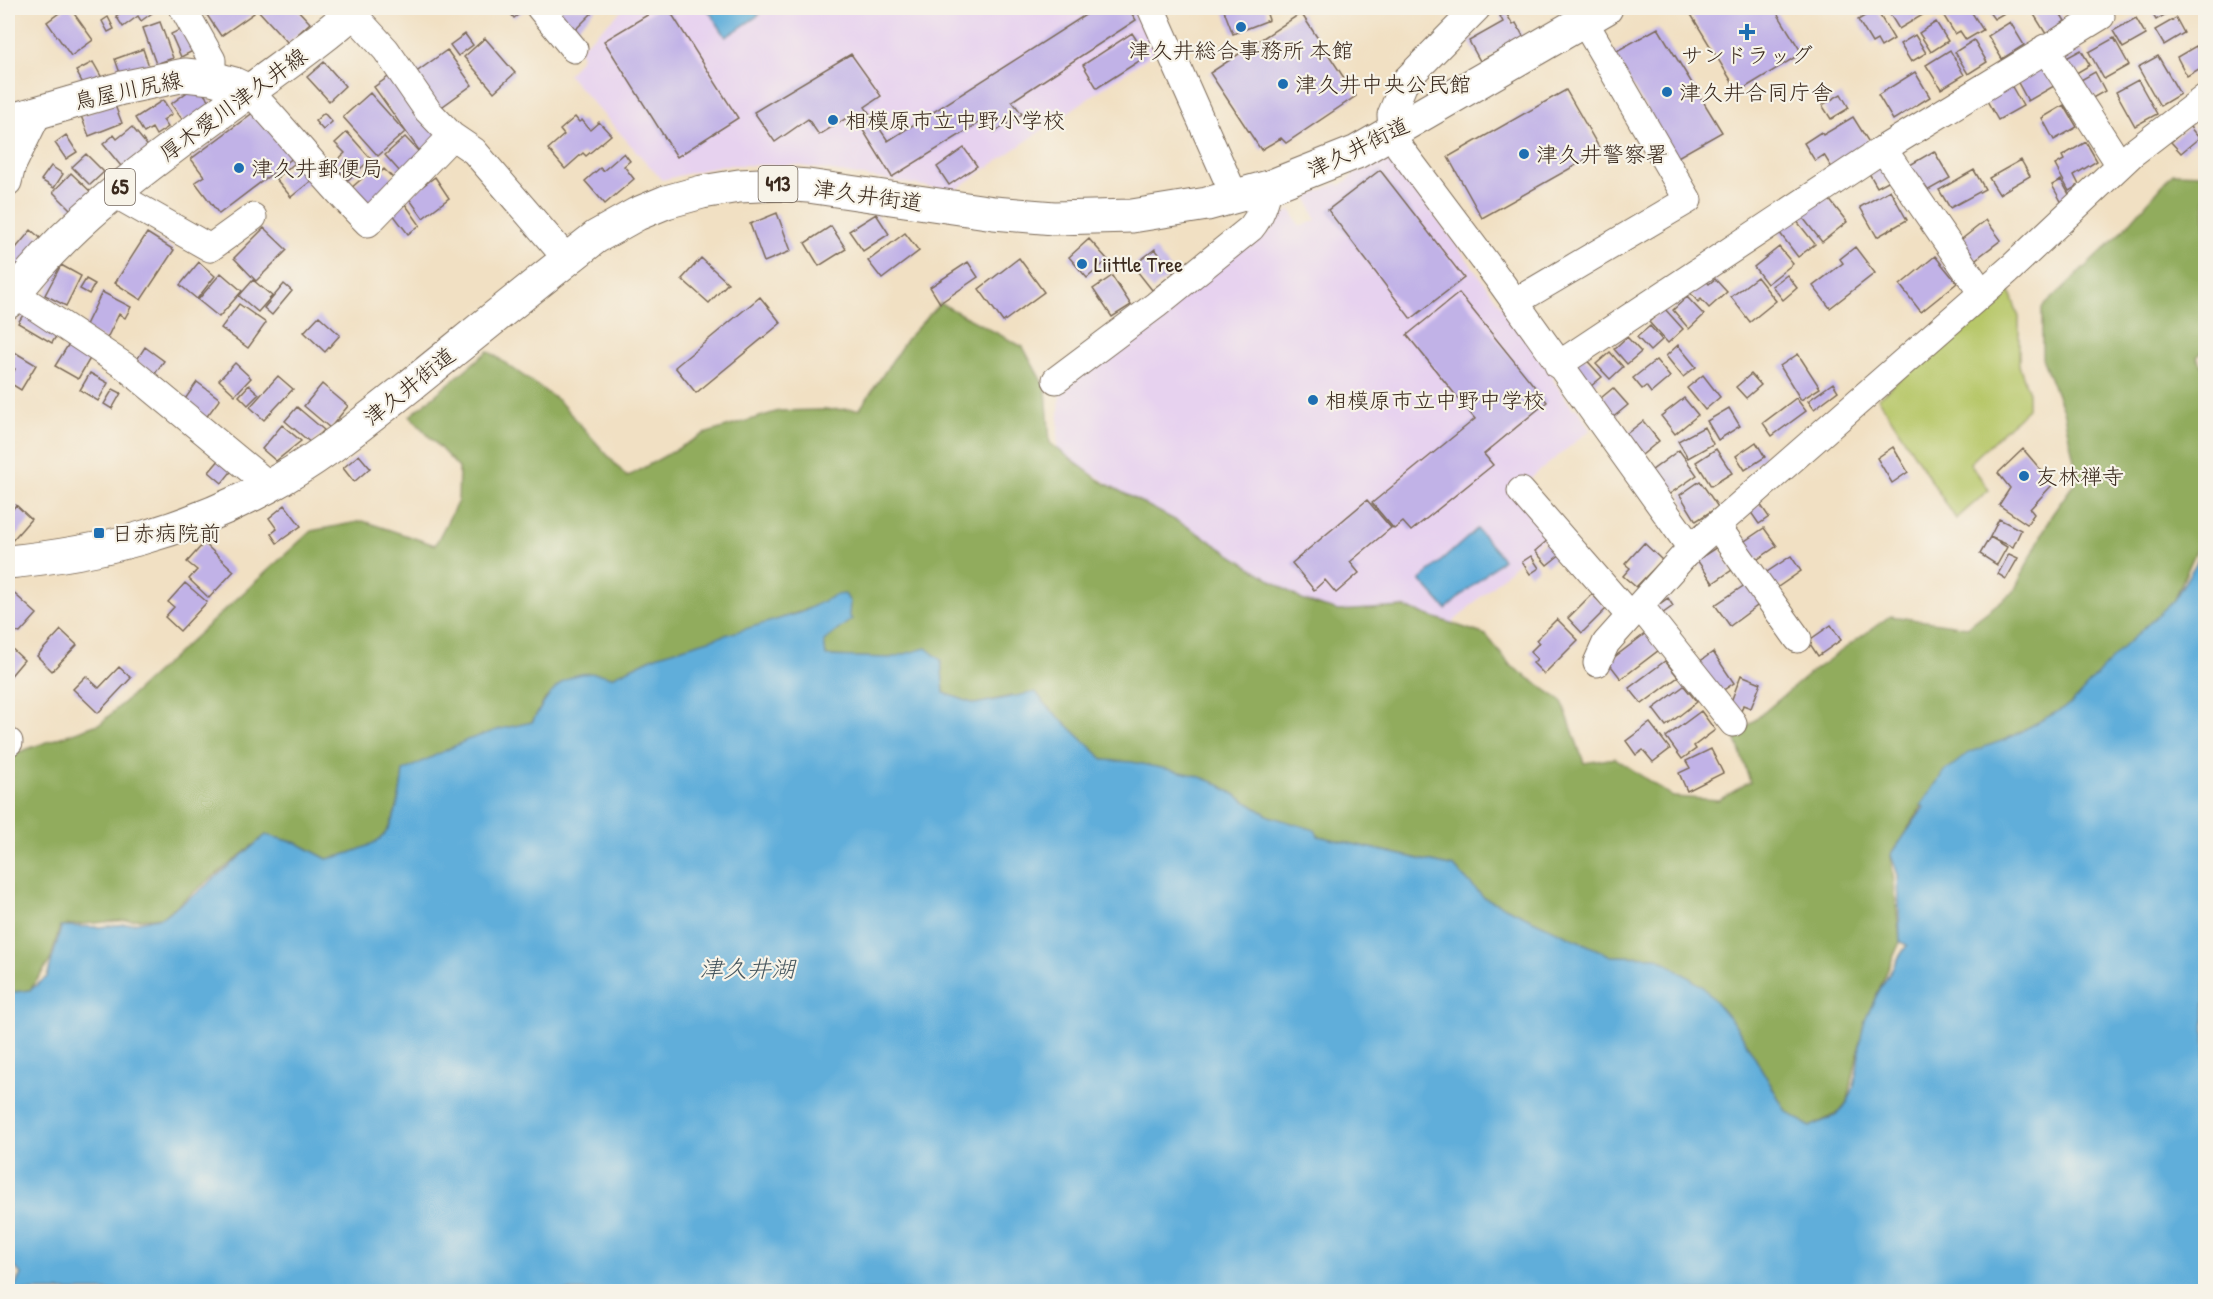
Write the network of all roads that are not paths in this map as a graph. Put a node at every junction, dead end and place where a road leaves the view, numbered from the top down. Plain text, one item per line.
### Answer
1 (183, 8) edge
2 (540, 8) edge
3 (1151, 8) edge
4 (1477, 8) edge
5 (355, 10) edge
6 (1595, 14) edge
7 (2101, 16) dead end
8 (2045, 48) junction
9 (574, 49) dead end
10 (212, 78) junction
11 (249, 91) junction
12 (2205, 97) edge
13 (39, 111) junction
14 (8, 120) edge
15 (1392, 133) junction
16 (452, 136) junction
17 (1883, 149) junction
18 (2120, 165) junction
19 (8, 182) edge
20 (1269, 186) junction
21 (113, 193) junction
22 (1235, 197) junction
23 (253, 217) dead end
24 (567, 259) junction
25 (1982, 293) junction
26 (10, 294) edge
27 (1515, 302) junction
28 (1558, 364) junction
29 (1056, 380) dead end
30 (270, 486) junction
31 (1521, 491) dead end
32 (1717, 526) junction
33 (1691, 548) junction
34 (8, 562) edge
35 (1635, 611) junction
36 (1798, 639) dead end
37 (1597, 663) dead end
38 (1732, 723) dead end

1 - 10 street
2 - 9 street
3 - 22 street
4 - 15 street
5 - 11 main road, 厚木愛川津久井線 / 65
5 - 16 street
6 - 15 main road, 津久井街道 / 413
6 - 27 street
7 - 8 street
8 - 17 street
8 - 18 street
10 - 11 main road, 鳥屋川尻線
10 - 13 main road, 鳥屋川尻線
11 - 16 street
11 - 21 main road, 厚木愛川津久井線 / 65
12 - 18 street
13 - 14 main road, 鳥屋川尻線
13 - 19 street
15 - 20 main road, 津久井街道 / 413
15 - 27 street
16 - 24 street
17 - 25 street
17 - 28 street
18 - 25 street
20 - 22 main road, 津久井街道 / 413
20 - 29 street
21 - 23 street
21 - 26 main road, 厚木愛川津久井線 / 65
22 - 24 main road, 津久井街道 / 413
24 - 30 main road, 津久井街道 / 413
25 - 32 street
26 - 30 street
27 - 28 street
28 - 33 street
30 - 34 main road, 津久井街道 / 413
31 - 35 street
32 - 33 street
32 - 36 street
33 - 35 street
35 - 37 street
35 - 38 street

